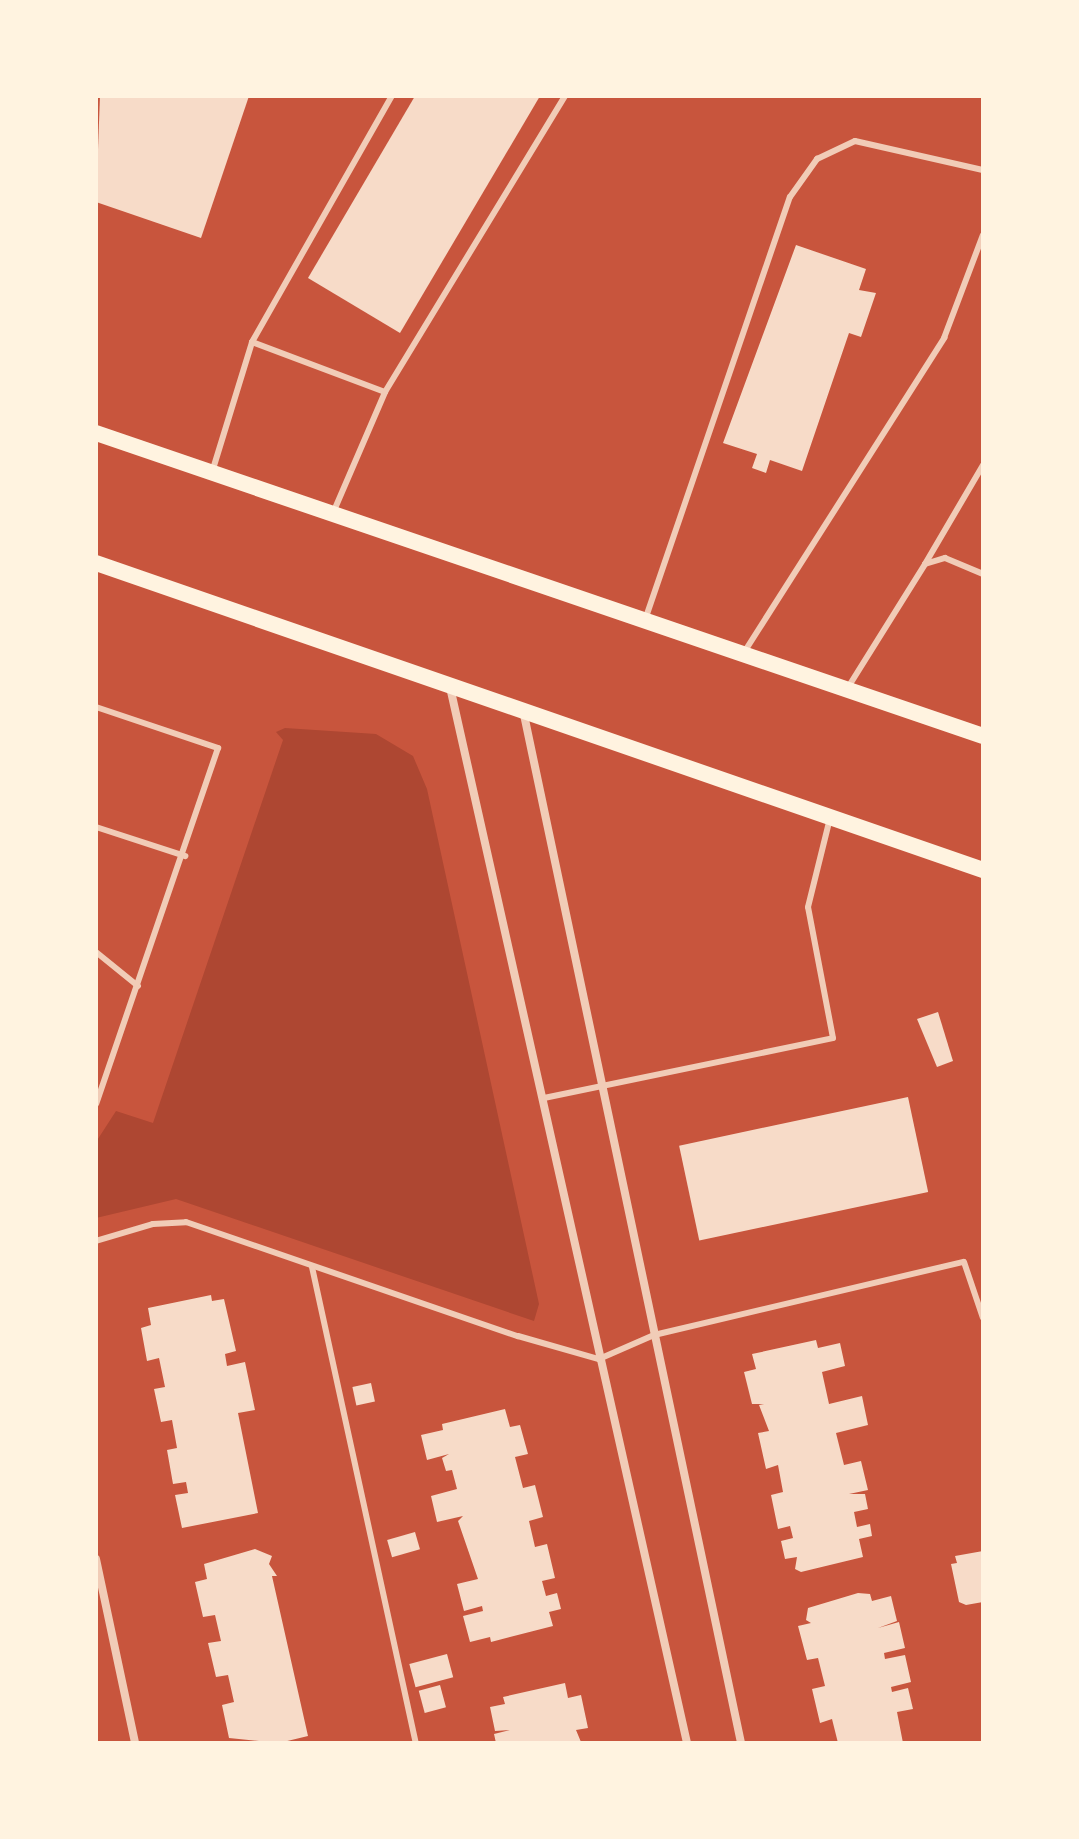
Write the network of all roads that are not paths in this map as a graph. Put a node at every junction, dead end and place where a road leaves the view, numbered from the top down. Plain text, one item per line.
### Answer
1 (392, 96) edge
2 (565, 96) edge
3 (983, 170) edge
4 (983, 235) edge
5 (252, 342) junction
6 (385, 392) junction
7 (96, 433) edge
8 (983, 465) edge
9 (212, 472) junction
10 (333, 513) junction
11 (97, 564) edge
12 (925, 564) junction
13 (983, 574) edge
14 (645, 620) junction
15 (743, 654) junction
16 (450, 686) junction
17 (847, 689) junction
18 (96, 707) edge
19 (523, 710) junction
20 (983, 736) edge
21 (830, 817) junction
22 (96, 827) edge
23 (185, 856) junction
24 (983, 870) edge
25 (96, 952) edge
26 (138, 986) junction
27 (96, 1076) edge
28 (107, 1079) junction
29 (602, 1087) junction
30 (544, 1098) junction
31 (96, 1104) edge
32 (96, 1241) edge
33 (312, 1267) junction
34 (983, 1318) edge
35 (654, 1335) junction
36 (599, 1359) junction
37 (96, 1559) edge
38 (135, 1743) edge
39 (416, 1743) edge
40 (687, 1743) edge
41 (741, 1743) edge

1 - 5 lane
2 - 6 lane
3 - 14 lane
4 - 15 lane
5 - 6 lane
5 - 9 lane
6 - 10 lane
7 - 9 main road
8 - 12 lane
9 - 10 main road
10 - 14 main road
11 - 16 main road
12 - 13 lane
12 - 17 lane
14 - 15 main road
15 - 17 main road
16 - 19 main road
16 - 30 street
17 - 20 main road
18 - 23 lane
19 - 21 main road
19 - 29 street
21 - 24 main road
21 - 29 lane
22 - 23 lane
23 - 26 lane
25 - 26 lane
26 - 28 lane
27 - 28 lane
28 - 31 lane
29 - 30 lane
29 - 35 street
30 - 36 street
32 - 33 lane
33 - 36 lane
33 - 39 lane
34 - 35 lane
35 - 36 lane
35 - 41 street
36 - 40 street
37 - 38 street

